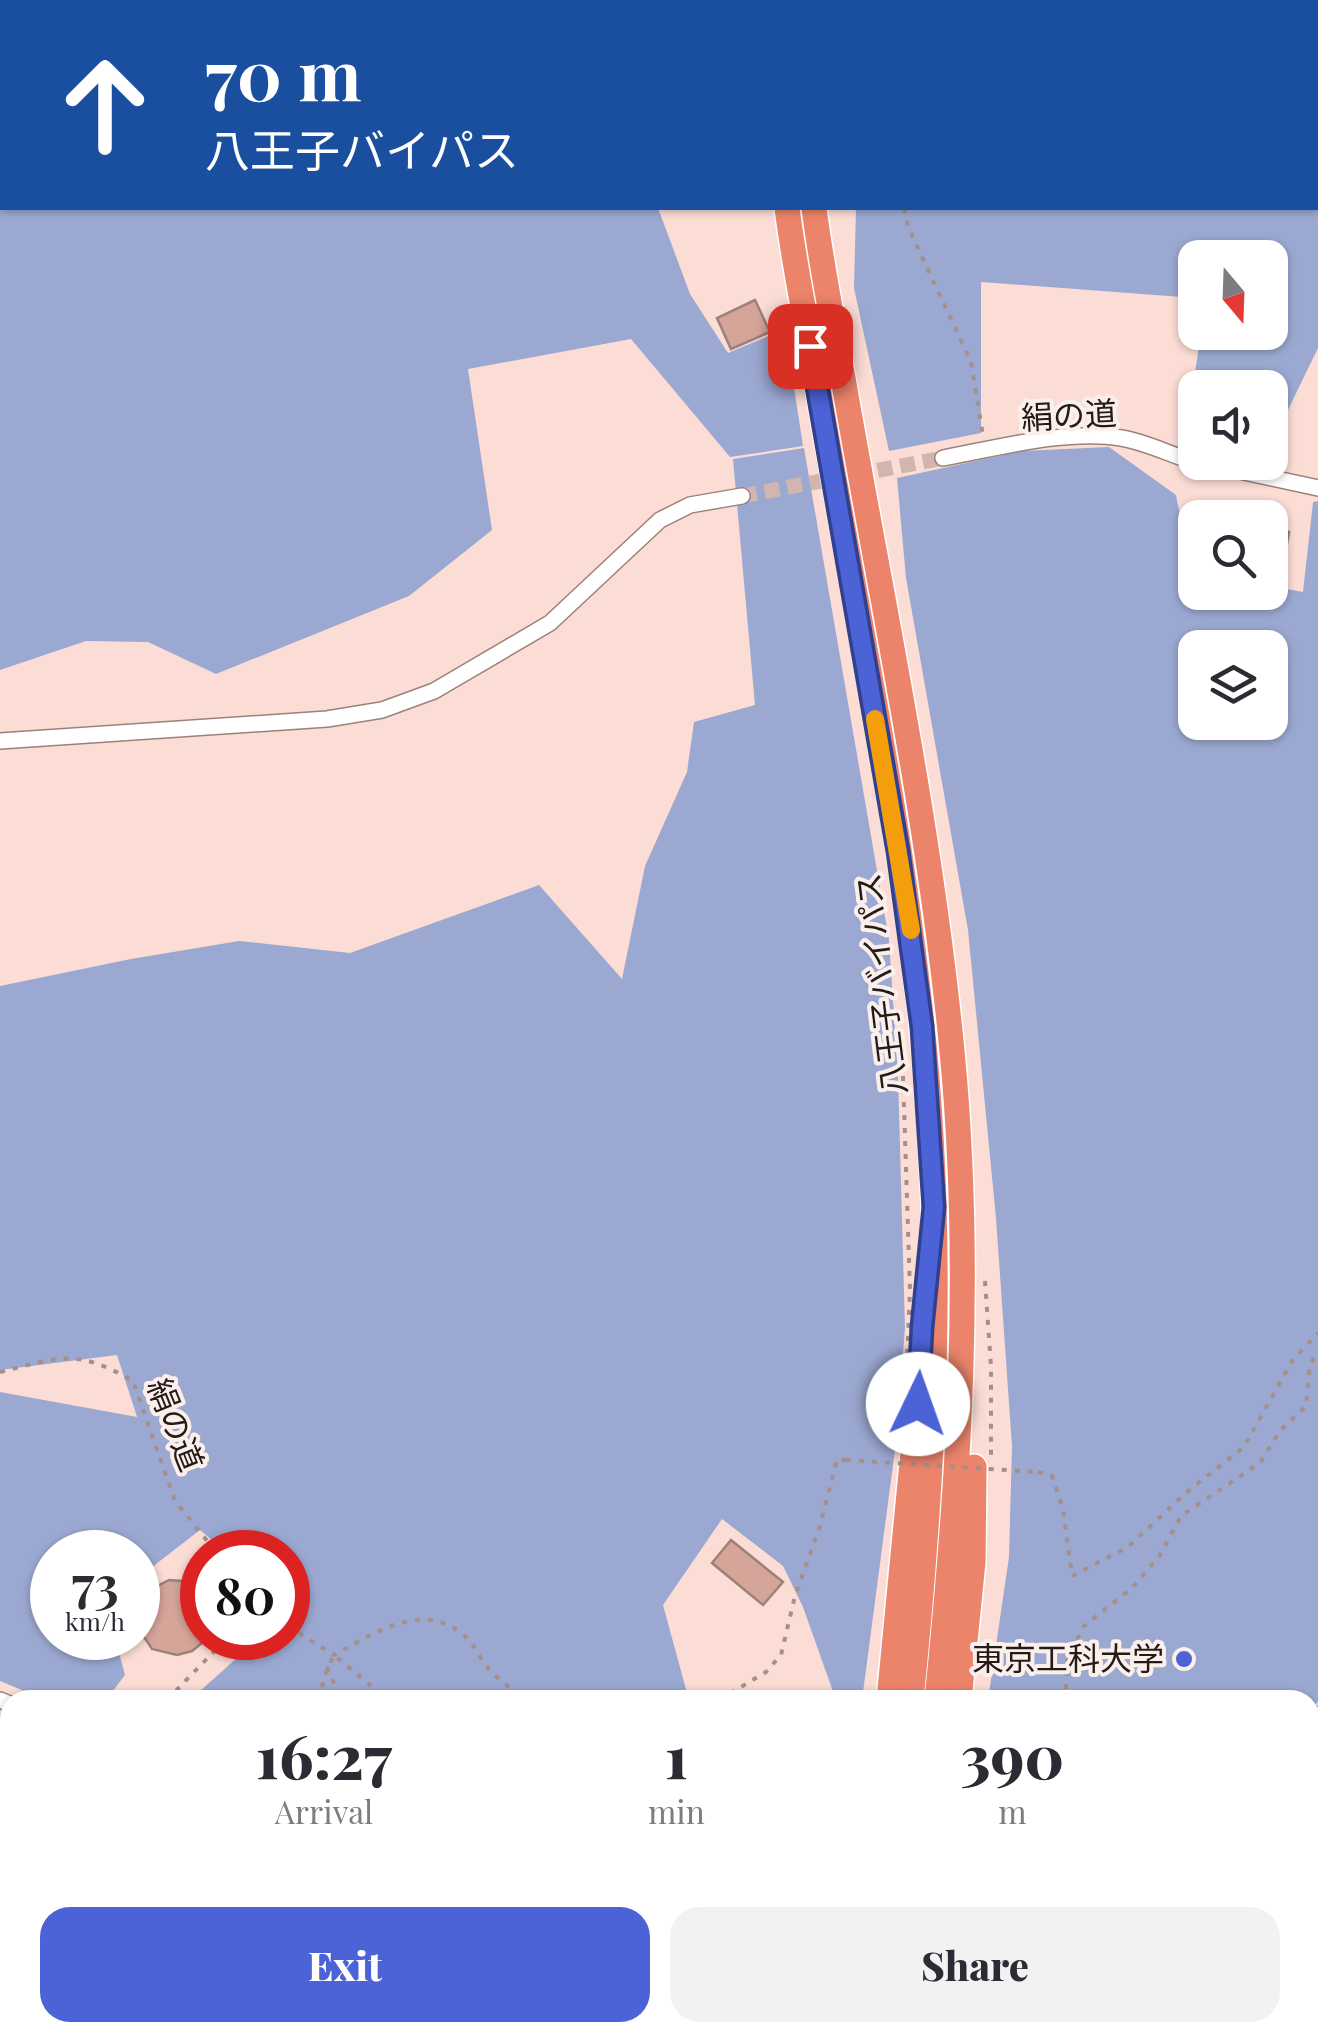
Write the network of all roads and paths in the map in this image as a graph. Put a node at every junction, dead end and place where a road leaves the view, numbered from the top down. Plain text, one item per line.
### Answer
1 (787, 210) edge
2 (814, 210) edge
3 (904, 210) edge
4 (986, 450) junction
5 (1178, 455) edge
6 (943, 458) tunnel mouth
7 (1280, 480) edge
8 (1318, 488) edge
9 (742, 496) tunnel mouth
10 (0, 741) edge
11 (903, 1060) dead end
12 (934, 1207) junction
13 (962, 1327) junction
14 (1318, 1333) edge
15 (1318, 1353) edge
16 (0, 1372) edge
17 (906, 1384) dead end
18 (901, 1447) dead end
19 (900, 1466) dead end
20 (199, 1530) edge
21 (310, 1640) edge
22 (334, 1656) junction
23 (206, 1660) edge
24 (328, 1667) junction
25 (178, 1690) edge
26 (323, 1690) edge
27 (338, 1690) edge
28 (376, 1690) edge
29 (514, 1690) edge
30 (736, 1690) edge
31 (891, 1690) edge
32 (912, 1690) edge
33 (939, 1690) edge
34 (960, 1690) edge
35 (1066, 1690) edge

1 - 12 highway, 八王子バイパス
2 - 13 highway, 八王子バイパス
3 - 4 path
4 - 5 street, 絹の道
4 - 6 street, 絹の道
7 - 8 street, 絹の道
9 - 10 street
11 - 17 path
12 - 31 highway
12 - 32 highway, 八王子バイパス
13 - 33 highway, 八王子バイパス
13 - 34 highway
14 - 30 path, bridge
15 - 35 path
16 - 20 path, 絹の道
18 - 19 path
21 - 22 path
22 - 24 path
22 - 28 path
22 - 29 path
23 - 25 path
24 - 26 path
24 - 27 path

